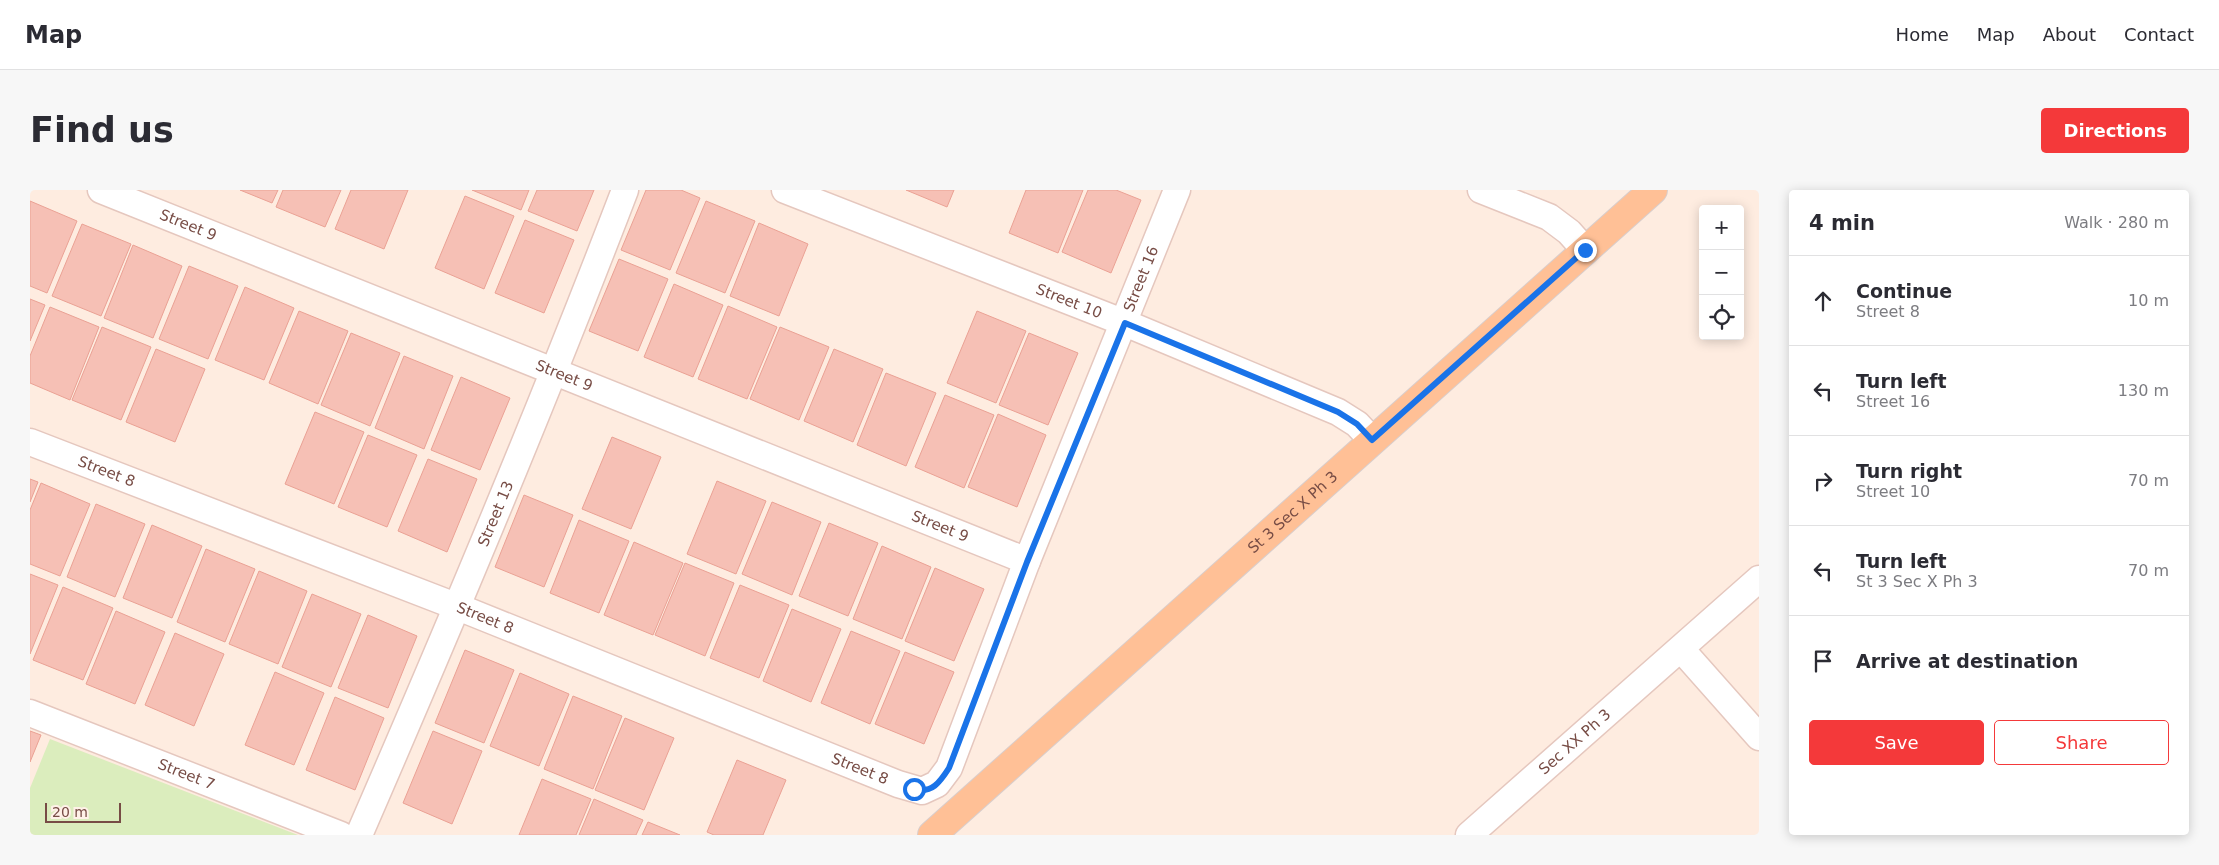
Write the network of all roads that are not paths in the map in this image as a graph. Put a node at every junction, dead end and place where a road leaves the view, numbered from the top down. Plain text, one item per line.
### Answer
1 (101, 190) edge
2 (625, 190) edge
3 (785, 190) edge
4 (1176, 190) edge
5 (1481, 190) edge
6 (1653, 190) edge
7 (1585, 250) junction
8 (1125, 323) junction
9 (556, 372) junction
10 (1372, 440) junction
11 (30, 442) edge
12 (1027, 562) junction
13 (1759, 578) edge
14 (458, 607) junction
15 (1681, 648) junction
16 (30, 713) edge
17 (1759, 737) edge
18 (937, 784) junction
19 (961, 809) junction
20 (341, 835) edge
21 (359, 835) edge
22 (932, 835) edge
23 (1470, 835) edge

1 - 9 street, Street 9
2 - 9 street, Street 13
3 - 8 street, Street 10
4 - 8 street, Street 16
5 - 7 street
6 - 7 main road, St 3 Sec X Ph 3
7 - 10 main road, St 3 Sec X Ph 3
8 - 10 street, Street 10
8 - 12 street, Street 16
9 - 12 street, Street 9
9 - 14 street, Street 13
10 - 19 main road, St 3 Sec X Ph 3
11 - 14 street, Street 8
12 - 18 street, Street 16
13 - 15 street, Sec XX Ph 3
14 - 18 street, Street 8
14 - 21 street, Street 13
15 - 17 street
15 - 23 street, Sec XX Ph 3
16 - 20 street, Street 7
18 - 19 street
19 - 22 main road, St 3 Sec X Ph 3

